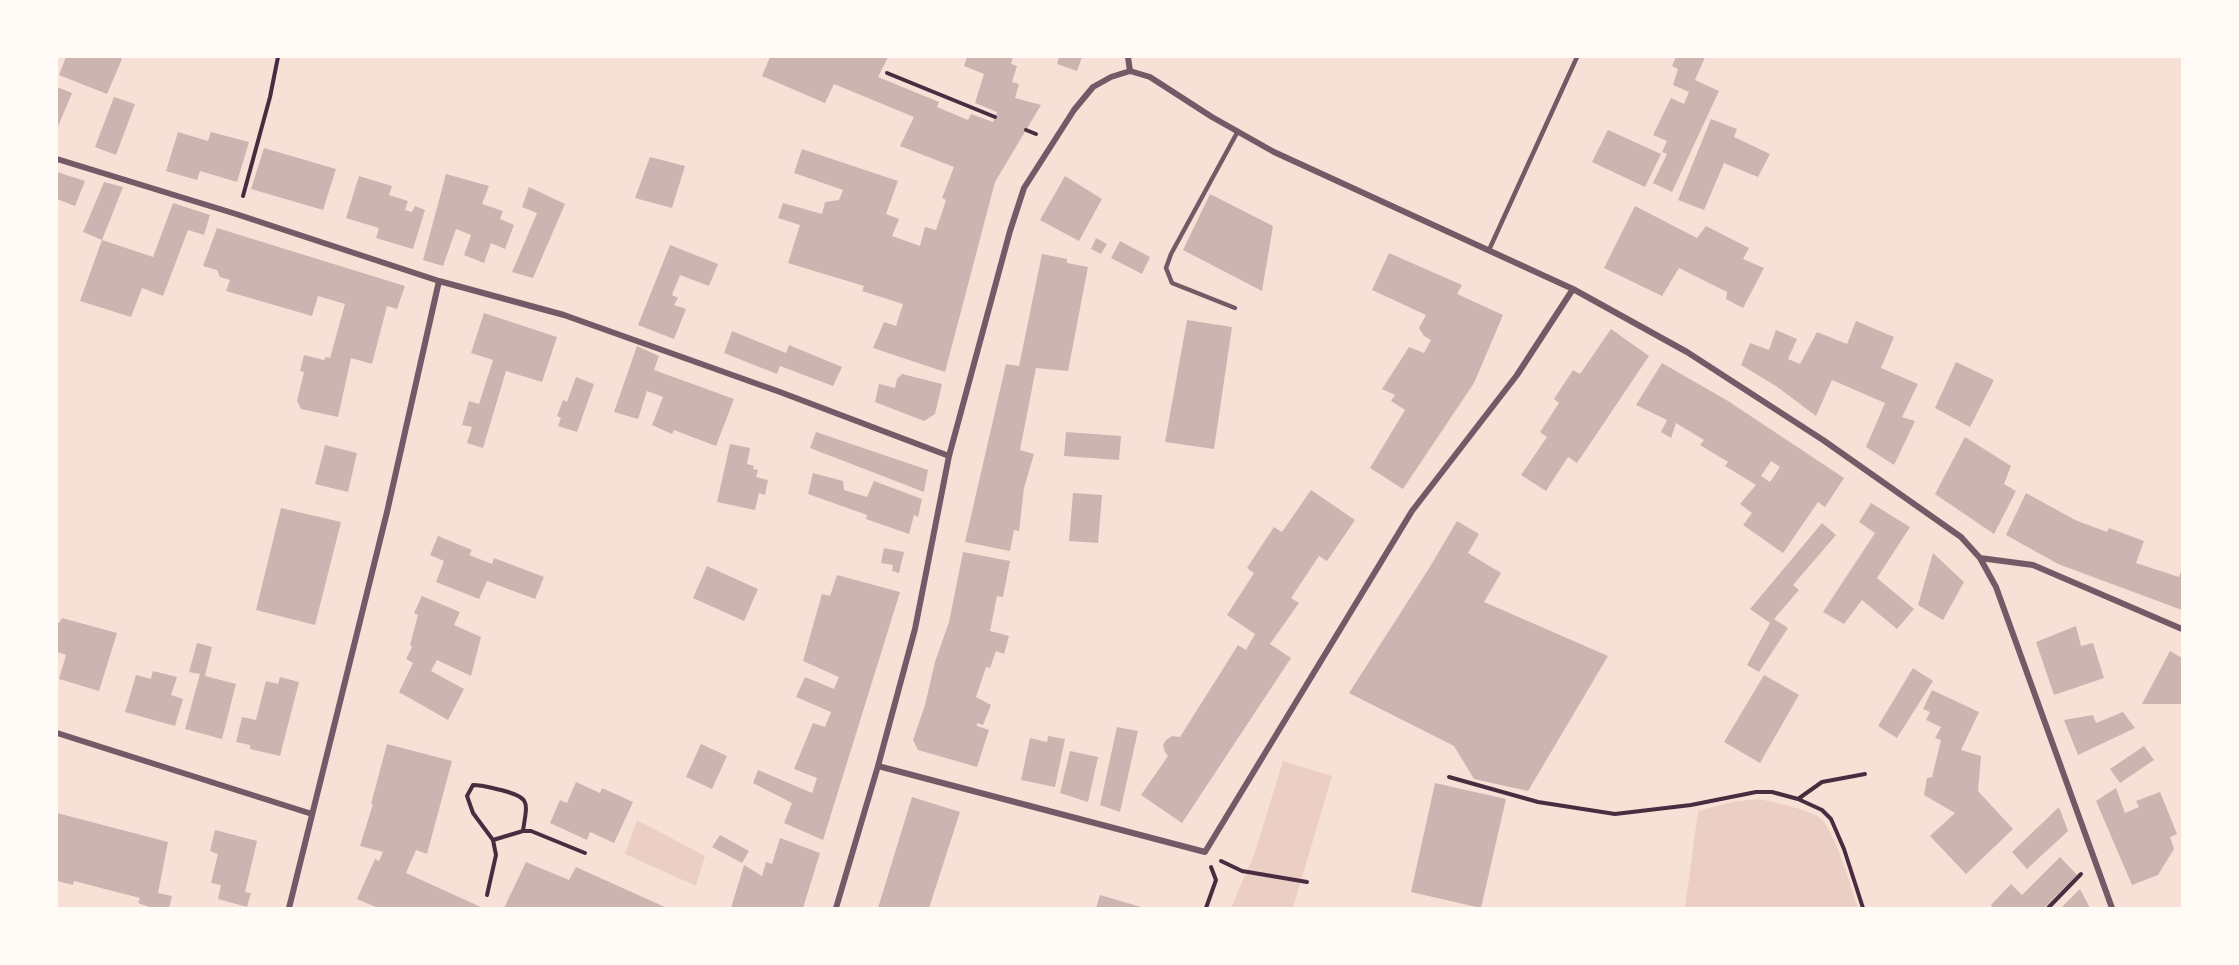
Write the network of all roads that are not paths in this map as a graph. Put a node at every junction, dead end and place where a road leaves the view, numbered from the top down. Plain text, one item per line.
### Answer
1 (1128, 57) edge
2 (1577, 57) edge
3 (1130, 71) junction
4 (1238, 131) junction
5 (57, 159) edge
6 (1489, 250) junction
7 (439, 281) junction
8 (1573, 289) junction
9 (1235, 308) dead end
10 (950, 456) junction
11 (1980, 558) junction
12 (2182, 629) edge
13 (57, 732) edge
14 (878, 766) junction
15 (312, 814) junction
16 (289, 908) edge
17 (836, 908) edge
18 (2112, 908) edge

1 - 3 street
2 - 6 lane
3 - 4 street
3 - 10 street
4 - 6 street
4 - 9 lane
5 - 7 street
6 - 8 street
7 - 10 street
7 - 15 street
8 - 11 street
8 - 14 street
10 - 14 street
11 - 12 street
11 - 18 street
13 - 15 street
14 - 17 street
15 - 16 street

